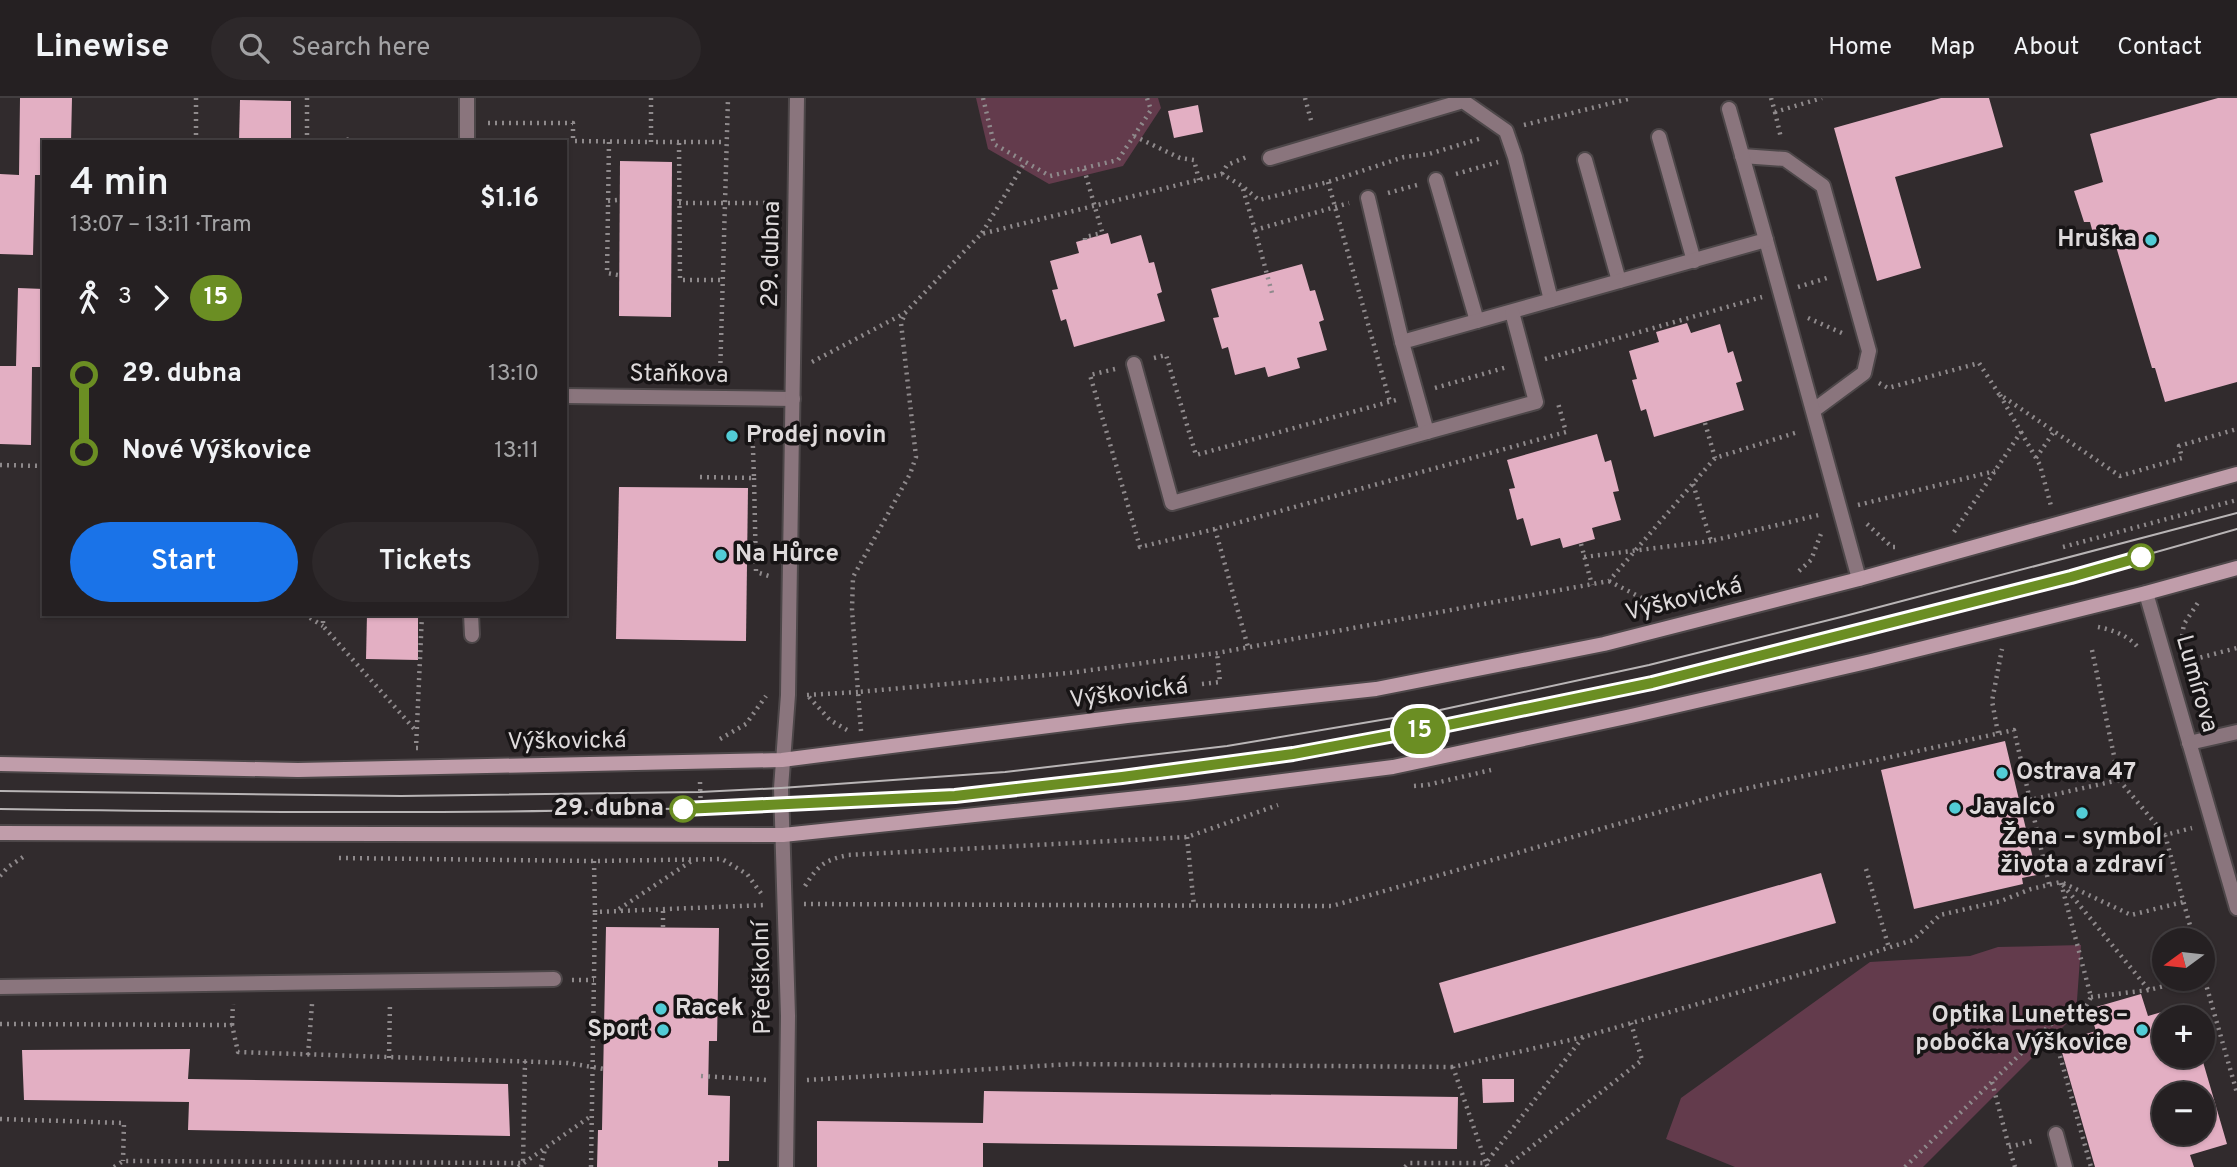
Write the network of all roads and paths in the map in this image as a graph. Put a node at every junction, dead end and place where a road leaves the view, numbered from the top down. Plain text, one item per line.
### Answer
1 (197, 98) edge
2 (307, 98) edge
3 (467, 98) edge
4 (651, 98) edge
5 (728, 98) edge
6 (797, 98) edge
7 (983, 98) edge
8 (1147, 98) edge
9 (1305, 98) edge
10 (1632, 98) edge
11 (1771, 98) edge
12 (1822, 98) edge
13 (1729, 109) dead end
14 (487, 123) dead end
15 (1312, 124) dead end
16 (1506, 131) junction
17 (1134, 136) junction
18 (1659, 137) dead end
19 (352, 138) dead end
20 (196, 140) edge
21 (307, 140) edge
22 (342, 140) edge
23 (467, 140) edge
24 (609, 142) junction
25 (651, 142) junction
26 (726, 142) junction
27 (679, 143) junction
28 (1742, 156) junction
29 (1270, 158) dead end
30 (1585, 160) dead end
31 (1025, 162) junction
32 (1084, 169) junction
33 (1199, 180) junction
34 (1436, 180) dead end
35 (1328, 182) junction
36 (1368, 198) dead end
37 (618, 200) dead end
38 (608, 201) junction
39 (724, 202) junction
40 (679, 203) junction
41 (780, 203) dead end
42 (1095, 206) junction
43 (1255, 230) dead end
44 (981, 234) junction
45 (1086, 240) dead end
46 (1766, 240) junction
47 (1694, 261) junction
48 (1847, 272) junction
49 (618, 275) dead end
50 (722, 280) junction
51 (1619, 281) junction
52 (1780, 292) junction
53 (1272, 293) dead end
54 (1551, 300) junction
55 (1784, 307) junction
56 (1512, 312) junction
57 (905, 313) junction
58 (1477, 321) junction
59 (1866, 339) junction
60 (1402, 342) junction
61 (1541, 360) dead end
62 (1134, 363) dead end
63 (794, 366) junction
64 (1888, 388) dead end
65 (1999, 394) junction
66 (567, 396) edge
67 (718, 398) junction
68 (743, 398) junction
69 (793, 399) junction
70 (1390, 402) dead end
71 (1814, 410) junction
72 (1704, 423) dead end
73 (1818, 426) junction
74 (2237, 429) edge
75 (2055, 430) junction
76 (1427, 432) junction
77 (2021, 432) junction
78 (1715, 458) junction
79 (2036, 458) junction
80 (0, 465) edge
81 (42, 466) edge
82 (1995, 471) junction
83 (2237, 474) edge
84 (700, 477) dead end
85 (754, 478) junction
86 (1693, 484) junction
87 (2237, 500) edge
88 (1854, 506) dead end
89 (2051, 506) dead end
90 (1215, 529) dead end
91 (1950, 538) dead end
92 (1710, 541) junction
93 (1581, 544) dead end
94 (2063, 547) dead end
95 (1636, 550) junction
96 (1584, 557) junction
97 (2237, 568) edge
98 (1796, 574) dead end
99 (773, 577) dead end
100 (1859, 579) junction
101 (1609, 581) junction
102 (1592, 585) junction
103 (2146, 593) junction
104 (1667, 611) dead end
105 (307, 616) edge
106 (323, 616) edge
107 (422, 616) edge
108 (471, 616) edge
109 (323, 626) junction
110 (472, 635) dead end
111 (1248, 647) junction
112 (2237, 648) edge
113 (2002, 649) dead end
114 (2092, 650) dead end
115 (1217, 653) junction
116 (2182, 663) dead end
117 (1220, 682) dead end
118 (858, 692) junction
119 (788, 695) junction
120 (807, 695) junction
121 (861, 732) dead end
122 (2237, 732) edge
123 (418, 733) junction
124 (1998, 733) junction
125 (2189, 743) junction
126 (430, 747) dead end
127 (782, 760) junction
128 (699, 762) junction
129 (0, 764) edge
130 (2119, 780) junction
131 (781, 788) joint
132 (2030, 800) junction
133 (2214, 823) junction
134 (0, 833) edge
135 (702, 834) junction
136 (783, 835) junction
137 (2165, 835) junction
138 (1187, 837) dead end
139 (27, 854) dead end
140 (331, 858) dead end
141 (694, 859) junction
142 (704, 859) junction
143 (594, 861) junction
144 (1866, 869) dead end
145 (0, 876) edge
146 (2060, 882) junction
147 (2049, 884) junction
148 (2183, 902) junction
149 (785, 904) junction
150 (765, 905) junction
151 (1194, 906) junction
152 (2237, 908) edge
153 (663, 909) junction
154 (618, 911) junction
155 (595, 912) junction
156 (663, 927) dead end
157 (2191, 928) edge
158 (1889, 948) junction
159 (554, 979) dead end
160 (390, 982) junction
161 (313, 983) junction
162 (0, 987) edge
163 (2152, 989) edge
164 (2149, 990) junction
165 (2207, 991) edge
166 (2091, 997) junction
167 (1631, 1022) junction
168 (0, 1024) edge
169 (2051, 1024) junction
170 (1583, 1037) junction
171 (308, 1055) junction
172 (389, 1058) junction
173 (525, 1061) junction
174 (1453, 1067) junction
175 (593, 1069) junction
176 (604, 1069) dead end
177 (702, 1076) dead end
178 (786, 1081) junction
179 (1992, 1082) junction
180 (2237, 1093) edge
181 (592, 1116) junction
182 (0, 1119) edge
183 (2056, 1134) dead end
184 (2009, 1147) dead end
185 (545, 1148) junction
186 (123, 1161) junction
187 (523, 1163) junction
188 (384, 1165) edge
189 (1487, 1165) edge
190 (114, 1167) edge
191 (518, 1167) edge
192 (541, 1167) edge
193 (590, 1167) edge
194 (786, 1167) edge
195 (1405, 1167) edge
196 (1506, 1167) edge
197 (1905, 1167) edge
198 (2065, 1167) edge
199 (2091, 1167) edge

1 - 20 path
2 - 21 path
3 - 23 street
4 - 25 path
5 - 26 path
6 - 63 street, 29. dubna
7 - 31 path
8 - 17 path
9 - 15 path
10 - 16 path
11 - 12 path
13 - 28 street
14 - 24 path
16 - 29 street
16 - 35 path
16 - 54 street
17 - 32 path
17 - 33 path
18 - 47 street
19 - 22 path
24 - 25 path
24 - 38 path
25 - 27 path
26 - 27 path
26 - 39 path
27 - 40 path
28 - 46 street
28 - 48 street
30 - 51 street
31 - 32 path
31 - 44 path
32 - 42 path
33 - 35 path
33 - 42 path
34 - 58 street
35 - 70 path
36 - 60 street
37 - 38 path
38 - 49 path
39 - 40 path
39 - 41 path
39 - 50 path
40 - 50 path
42 - 44 path
42 - 45 path
43 - 53 path
44 - 57 path
46 - 47 street
46 - 52 street
47 - 51 street
48 - 52 path
48 - 59 street
50 - 67 path
51 - 54 street
52 - 55 street
52 - 61 path
54 - 56 street
55 - 59 path
55 - 71 street
56 - 58 street
56 - 76 street
57 - 63 path
57 - 118 path
58 - 60 street
59 - 71 street
60 - 76 street
62 - 76 street
63 - 69 street, 29. dubna
64 - 65 path
65 - 75 path
65 - 77 path
66 - 67 street, Staňkova
67 - 68 street, Staňkova
68 - 69 street, Staňkova
68 - 85 path
69 - 119 street, 29. dubna
71 - 73 street
72 - 78 path
73 - 78 path
73 - 100 street
74 - 75 path
75 - 79 path
77 - 79 path
77 - 82 path
78 - 86 path
79 - 89 path
80 - 81 path
82 - 88 path
82 - 91 path
83 - 100 street, Výškovická
84 - 85 path
85 - 99 path
86 - 92 path
86 - 95 path
87 - 94 path
90 - 111 path
92 - 95 path
92 - 98 path
93 - 96 path
95 - 96 path
95 - 101 path
96 - 102 path
97 - 103 street
100 - 127 street, Výškovická
101 - 102 path
101 - 104 path
102 - 111 path
103 - 125 street, Lumírova
103 - 136 street
105 - 109 path
106 - 109 path
107 - 123 path
108 - 110 street
109 - 123 path
111 - 115 path
112 - 116 path
113 - 124 path
114 - 130 path
115 - 117 path
115 - 118 path
118 - 120 path
119 - 120 path
119 - 127 street, 29. dubna
119 - 128 path
120 - 121 path
122 - 125 street
123 - 126 path
124 - 132 path
124 - 151 path
125 - 133 street, Lumírova
127 - 128 street, Výškovická
127 - 131 street, 29. dubna
128 - 129 street, Výškovická
128 - 135 path
130 - 132 path
130 - 137 path
131 - 136 street, Předškolní
132 - 147 path
133 - 137 path
133 - 152 street, Lumírova
134 - 135 street
135 - 136 street
135 - 142 path
136 - 149 street, Předškolní
137 - 148 path
138 - 151 path
139 - 145 path
140 - 143 path
141 - 142 path
141 - 143 path
141 - 154 path
142 - 150 path
143 - 155 path
144 - 158 path
146 - 147 path
146 - 148 path
146 - 164 path
146 - 166 path
147 - 158 path
148 - 157 path
149 - 150 path
149 - 151 path
149 - 178 street, Předškolní
150 - 153 path
153 - 154 path
153 - 156 path
154 - 155 path
155 - 175 path
158 - 167 path
159 - 160 street
160 - 161 street
160 - 172 path
161 - 162 street
161 - 171 path
163 - 164 path
164 - 166 path
165 - 180 path
166 - 169 path
167 - 170 path
167 - 196 path
168 - 171 path
169 - 179 path
169 - 199 path
170 - 174 path
170 - 189 path
171 - 172 path
172 - 173 path
173 - 175 path
173 - 187 path
174 - 178 path
174 - 189 path
175 - 176 path
175 - 181 path
177 - 178 path
178 - 194 street, Předškolní
179 - 184 path
179 - 197 path
181 - 185 path
181 - 193 path
182 - 186 path
183 - 198 street
185 - 187 path
185 - 192 path
186 - 188 path
186 - 190 path
187 - 188 path
187 - 191 path
189 - 195 path

